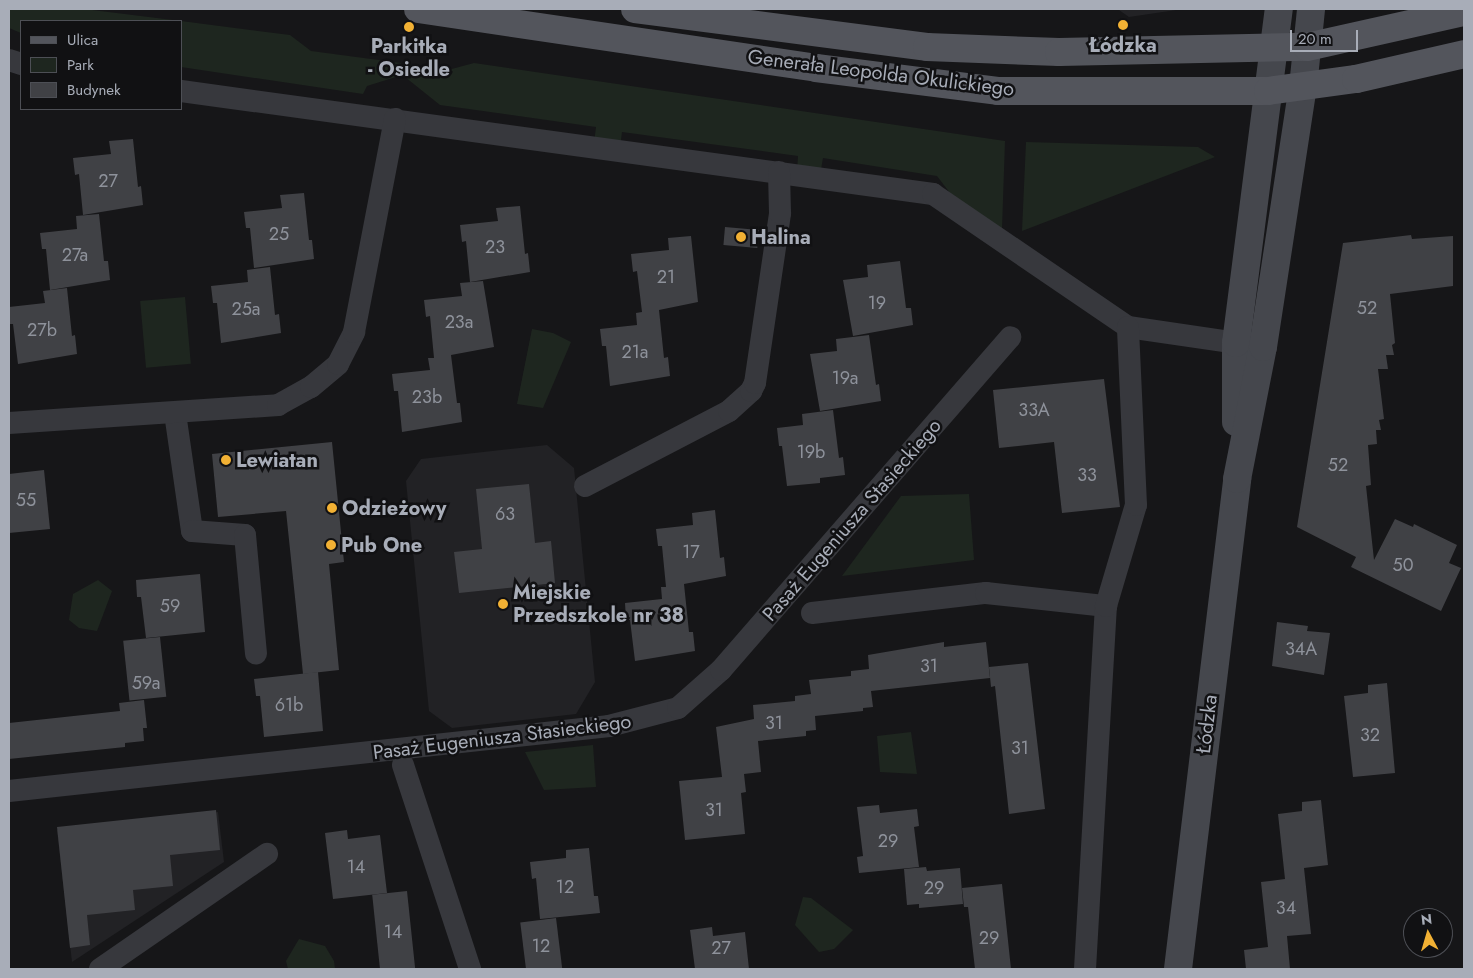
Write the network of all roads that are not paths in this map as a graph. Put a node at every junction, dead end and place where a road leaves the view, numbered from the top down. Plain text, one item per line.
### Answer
1 (418, 9) edge
2 (635, 9) edge
3 (1279, 9) edge
4 (1311, 9) edge
5 (1464, 12) edge
6 (1307, 47) junction
7 (1272, 48) junction
8 (1464, 54) edge
9 (1303, 87) junction
10 (182, 91) edge
11 (1268, 92) junction
12 (395, 119) junction
13 (779, 172) junction
14 (1128, 327) junction
15 (1010, 337) dead end
16 (1236, 343) junction
17 (1263, 347) junction
18 (176, 413) junction
19 (9, 423) edge
20 (1237, 480) junction
21 (585, 486) dead end
22 (1106, 606) junction
23 (812, 613) dead end
24 (256, 653) dead end
25 (403, 765) dead end
26 (9, 791) edge
27 (267, 854) dead end
28 (100, 969) edge
29 (470, 969) edge
30 (1085, 969) edge
31 (1178, 969) edge

1 - 11 main road, Generała Leopolda Okulickiego
2 - 7 main road, Generała Leopolda Okulickiego
3 - 7 street, Łódzka
4 - 6 street, Łódzka
5 - 6 main road, Generała Leopolda Okulickiego
6 - 7 main road, Generała Leopolda Okulickiego
6 - 9 street, Łódzka
7 - 11 street, Łódzka
8 - 9 main road, Generała Leopolda Okulickiego
9 - 11 main road, Generała Leopolda Okulickiego
9 - 17 street, Łódzka
10 - 12 street
11 - 16 street, Łódzka
12 - 13 street
12 - 18 street
13 - 14 street
13 - 21 street
14 - 16 street
14 - 22 street
15 - 26 street, Pasaż Eugeniusza Stasieckiego
16 - 17 street
16 - 20 street, Łódzka
17 - 20 street, Łódzka
18 - 19 street
18 - 24 street
20 - 31 street, Łódzka
22 - 23 street
22 - 30 street
25 - 29 street
27 - 28 street

